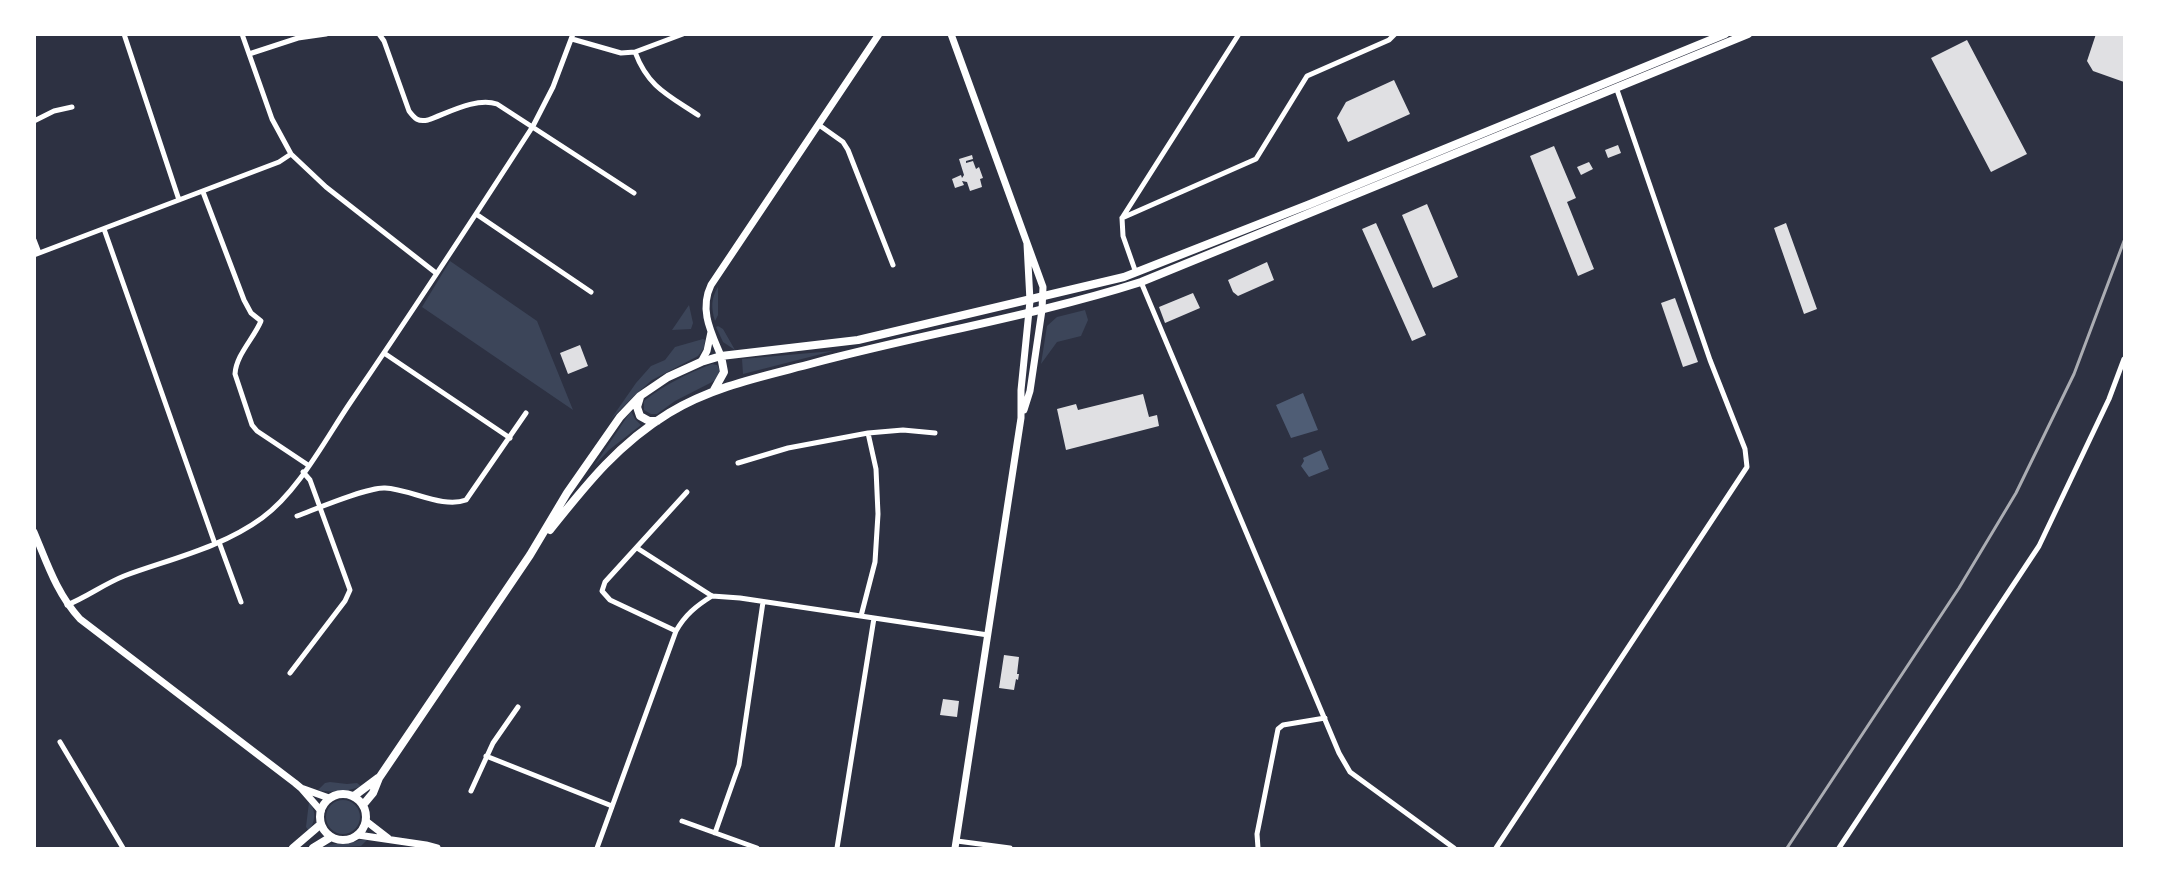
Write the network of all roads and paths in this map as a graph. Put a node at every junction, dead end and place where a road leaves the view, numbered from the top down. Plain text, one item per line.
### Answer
1 (124, 34) edge
2 (242, 34) edge
3 (326, 34) edge
4 (379, 34) edge
5 (683, 34) edge
6 (879, 34) edge
7 (951, 34) edge
8 (1239, 34) edge
9 (1395, 34) edge
10 (1725, 34) edge
11 (1748, 34) edge
12 (572, 37) edge
13 (635, 52) junction
14 (249, 54) junction
15 (1614, 80) junction
16 (1616, 89) junction
17 (72, 107) dead end
18 (698, 115) dead end
19 (34, 121) edge
20 (819, 125) junction
21 (533, 126) junction
22 (291, 154) junction
23 (203, 192) junction
24 (634, 193) dead end
25 (179, 200) junction
26 (476, 214) junction
27 (1122, 218) junction
28 (104, 229) junction
29 (34, 240) edge
30 (1027, 244) junction
31 (37, 254) edge
32 (893, 265) dead end
33 (436, 273) junction
34 (1136, 273) junction
35 (1141, 282) junction
36 (591, 292) dead end
37 (1043, 298) junction
38 (1030, 301) junction
39 (1042, 310) junction
40 (1030, 312) junction
41 (711, 332) junction
42 (384, 353) junction
43 (721, 356) junction
44 (2124, 359) edge
45 (701, 362) junction
46 (1021, 390) junction
47 (714, 391) junction
48 (1030, 391) junction
49 (640, 396) junction
50 (526, 413) dead end
51 (1021, 418) junction
52 (657, 421) junction
53 (868, 433) junction
54 (935, 433) dead end
55 (510, 438) junction
56 (738, 463) dead end
57 (308, 465) junction
58 (303, 472) junction
59 (687, 492) dead end
60 (320, 507) junction
61 (297, 516) dead end
62 (34, 532) edge
63 (217, 543) junction
64 (637, 548) junction
65 (530, 555) junction
66 (712, 596) junction
67 (241, 602) dead end
68 (764, 602) junction
69 (67, 605) junction
70 (861, 616) junction
71 (874, 618) junction
72 (676, 632) junction
73 (988, 635) junction
74 (290, 672) dead end
75 (518, 707) dead end
76 (1325, 718) junction
77 (60, 742) dead end
78 (486, 756) junction
79 (379, 778) junction
80 (301, 788) junction
81 (471, 791) dead end
82 (354, 796) junction
83 (329, 798) junction
84 (363, 805) junction
85 (612, 806) junction
86 (321, 811) junction
87 (366, 820) junction
88 (682, 821) dead end
89 (321, 824) junction
90 (716, 832) junction
91 (358, 835) junction
92 (331, 837) junction
93 (388, 838) junction
94 (956, 845) edge
95 (123, 849) edge
96 (293, 849) edge
97 (312, 849) edge
98 (437, 849) edge
99 (597, 849) edge
100 (758, 849) edge
101 (837, 849) edge
102 (1010, 849) edge
103 (1258, 849) edge
104 (1454, 849) edge
105 (1496, 849) edge
106 (1839, 849) edge

1 - 25 street
2 - 14 street
3 - 14 street
4 - 21 street
5 - 13 street
6 - 20 street
7 - 30 street
8 - 27 street
9 - 27 street
10 - 15 main road
11 - 16 main road
12 - 13 street
12 - 21 street
13 - 18 street
14 - 22 street
15 - 16 street
15 - 34 main road
16 - 35 main road
16 - 105 street
17 - 19 street
20 - 32 street
20 - 41 street
21 - 24 street
21 - 26 street
22 - 23 street
22 - 33 street
23 - 25 street
23 - 57 street
25 - 28 street
26 - 33 street
26 - 36 street
27 - 34 street
28 - 31 street
28 - 63 street
29 - 31 street
30 - 37 street
30 - 38 street
33 - 42 street
34 - 37 main road
35 - 39 main road
35 - 76 street
37 - 38 main road
37 - 39 street
38 - 40 street
38 - 43 main road
39 - 40 main road
39 - 48 street
40 - 46 street
40 - 47 main road
41 - 43 street
41 - 45 street
42 - 55 street
42 - 57 street
43 - 45 main road
43 - 47 main road
44 - 106 street
45 - 49 main road
46 - 48 street
46 - 51 street
47 - 52 main road
48 - 51 street
49 - 52 main road
49 - 65 main road
50 - 55 street
51 - 73 street
52 - 65 main road
53 - 54 street
53 - 56 street
53 - 70 street
55 - 60 street
57 - 58 street
58 - 60 street
58 - 63 street
59 - 64 street
60 - 61 street
60 - 74 street
62 - 69 street
63 - 67 street
63 - 69 street
64 - 66 street
64 - 72 street
65 - 79 main road
66 - 68 street
66 - 72 street
68 - 70 street
68 - 90 street
69 - 80 street
70 - 71 street
71 - 73 street
71 - 101 street
72 - 85 street
73 - 94 street
75 - 78 street
76 - 103 street
76 - 104 street
77 - 95 street
78 - 81 street
78 - 85 street
79 - 82 main road
79 - 84 main road
80 - 83 street
80 - 86 street
82 - 83 main road
82 - 84 main road
83 - 86 main road
84 - 87 main road
85 - 99 street
86 - 89 main road
87 - 91 main road
87 - 93 street
88 - 90 street
89 - 92 main road
89 - 96 main road
90 - 100 street
91 - 92 main road
91 - 93 street
92 - 97 main road
93 - 98 street
94 - 102 street

